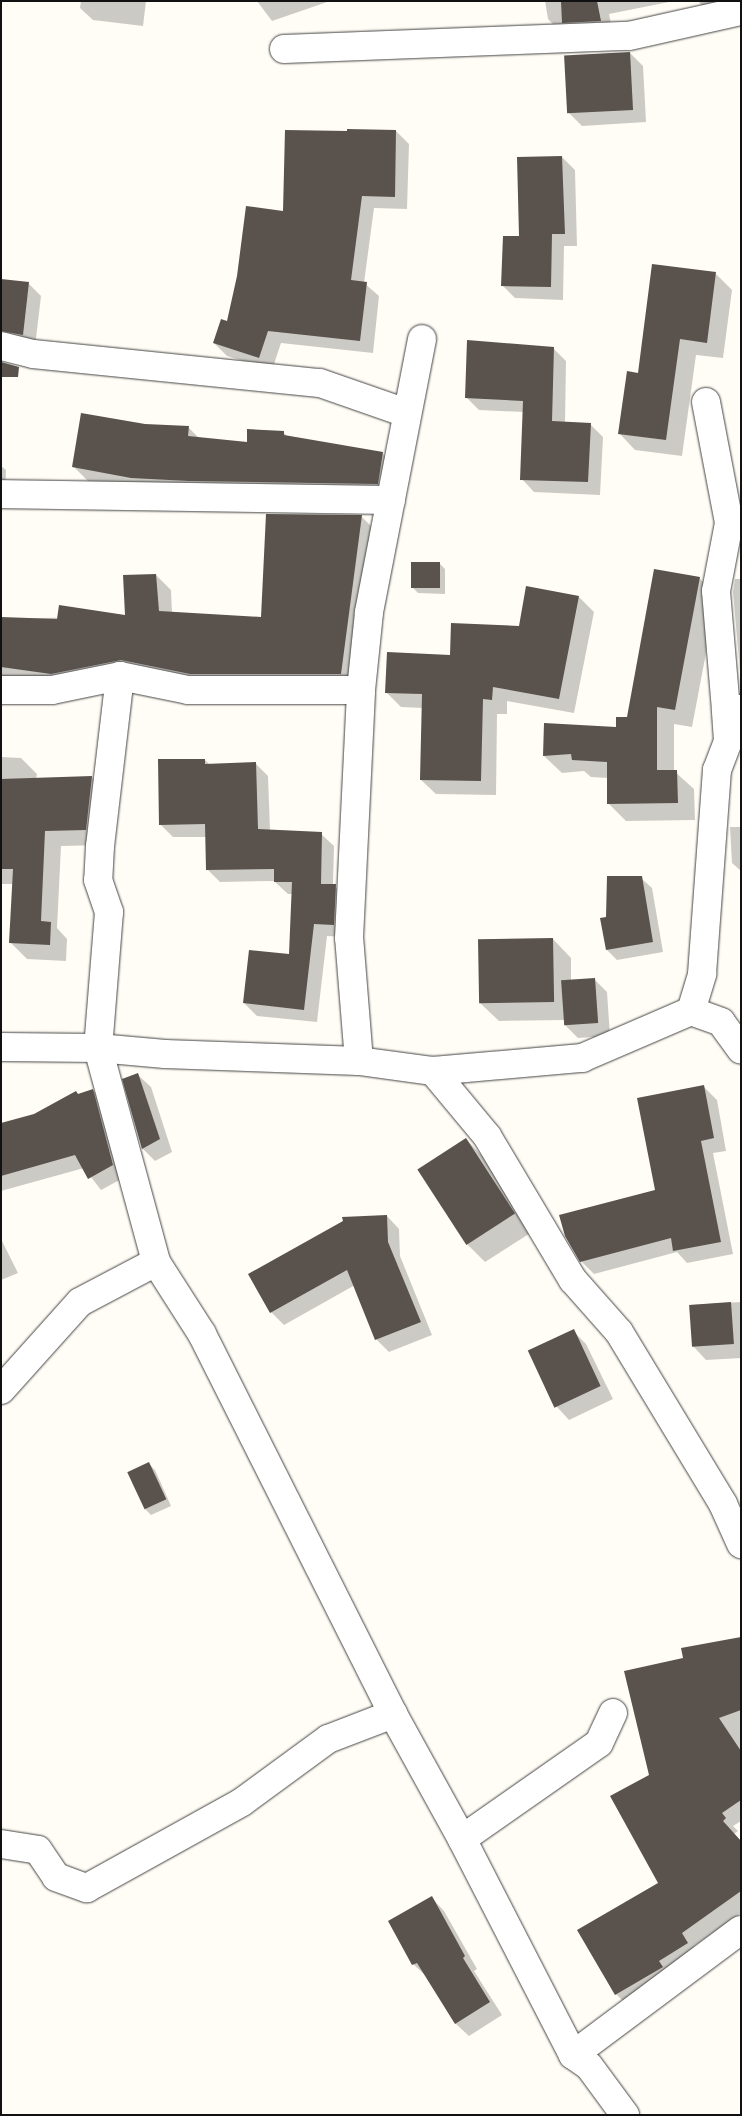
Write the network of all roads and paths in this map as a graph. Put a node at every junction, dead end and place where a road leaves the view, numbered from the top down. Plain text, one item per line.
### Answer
1 (741, 11) edge
2 (284, 49) dead end
3 (422, 339) dead end
4 (1, 346) edge
5 (706, 402) dead end
6 (406, 413) junction
7 (1, 494) edge
8 (391, 500) junction
9 (120, 676) junction
10 (1, 690) edge
11 (361, 690) junction
12 (734, 709) edge
13 (691, 1011) junction
14 (1, 1047) edge
15 (98, 1048) junction
16 (741, 1050) edge
17 (359, 1061) junction
18 (433, 1071) junction
19 (156, 1262) junction
20 (1, 1390) edge
21 (741, 1544) edge
22 (613, 1713) dead end
23 (393, 1714) junction
24 (462, 1839) junction
25 (1, 1844) edge
26 (741, 1930) edge
27 (573, 2055) junction
28 (625, 2115) edge

1 - 2 street
3 - 6 street
4 - 6 street
5 - 12 street
6 - 8 street
7 - 8 street
8 - 11 street
9 - 10 street
9 - 11 street
9 - 15 street
11 - 17 street
12 - 13 street
13 - 16 street
13 - 18 street
14 - 15 street
15 - 17 street
15 - 19 street
17 - 18 street
18 - 21 street
19 - 20 street
19 - 23 street
22 - 24 street
23 - 24 street
23 - 25 street
24 - 27 street
26 - 27 street
27 - 28 street

